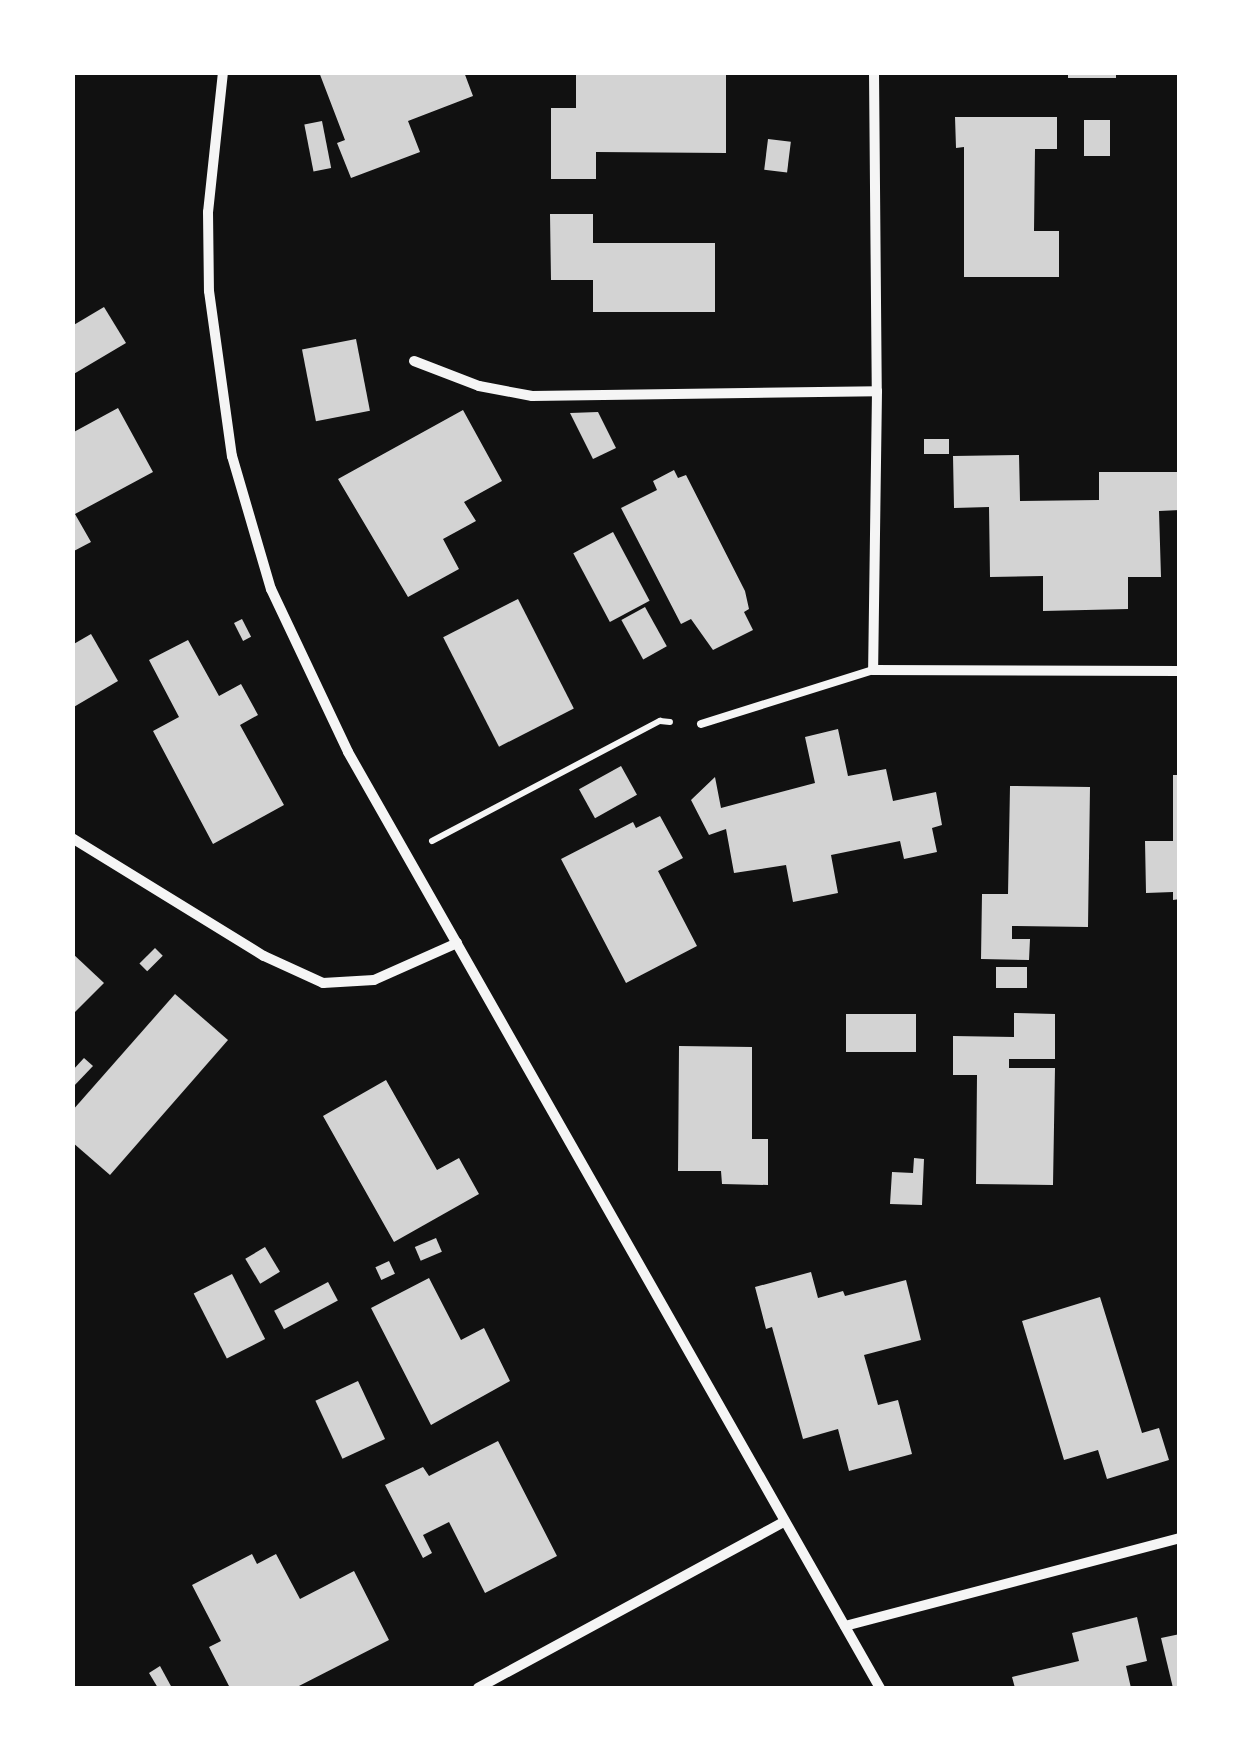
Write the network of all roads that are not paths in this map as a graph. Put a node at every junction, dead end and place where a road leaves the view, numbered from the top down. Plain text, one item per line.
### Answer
1 (223, 72) edge
2 (874, 72) edge
3 (414, 361) dead end
4 (877, 391) junction
5 (873, 670) junction
6 (1180, 672) edge
7 (701, 724) road end
8 (72, 838) edge
9 (457, 943) junction
10 (786, 1521) junction
11 (1180, 1538) edge
12 (845, 1626) junction
13 (478, 1688) edge
14 (880, 1688) edge

1 - 9 street
2 - 4 street
3 - 4 street
4 - 5 street
5 - 6 street
5 - 7 lane
8 - 9 street
9 - 10 street
10 - 12 street
10 - 13 street
11 - 12 street
12 - 14 street

